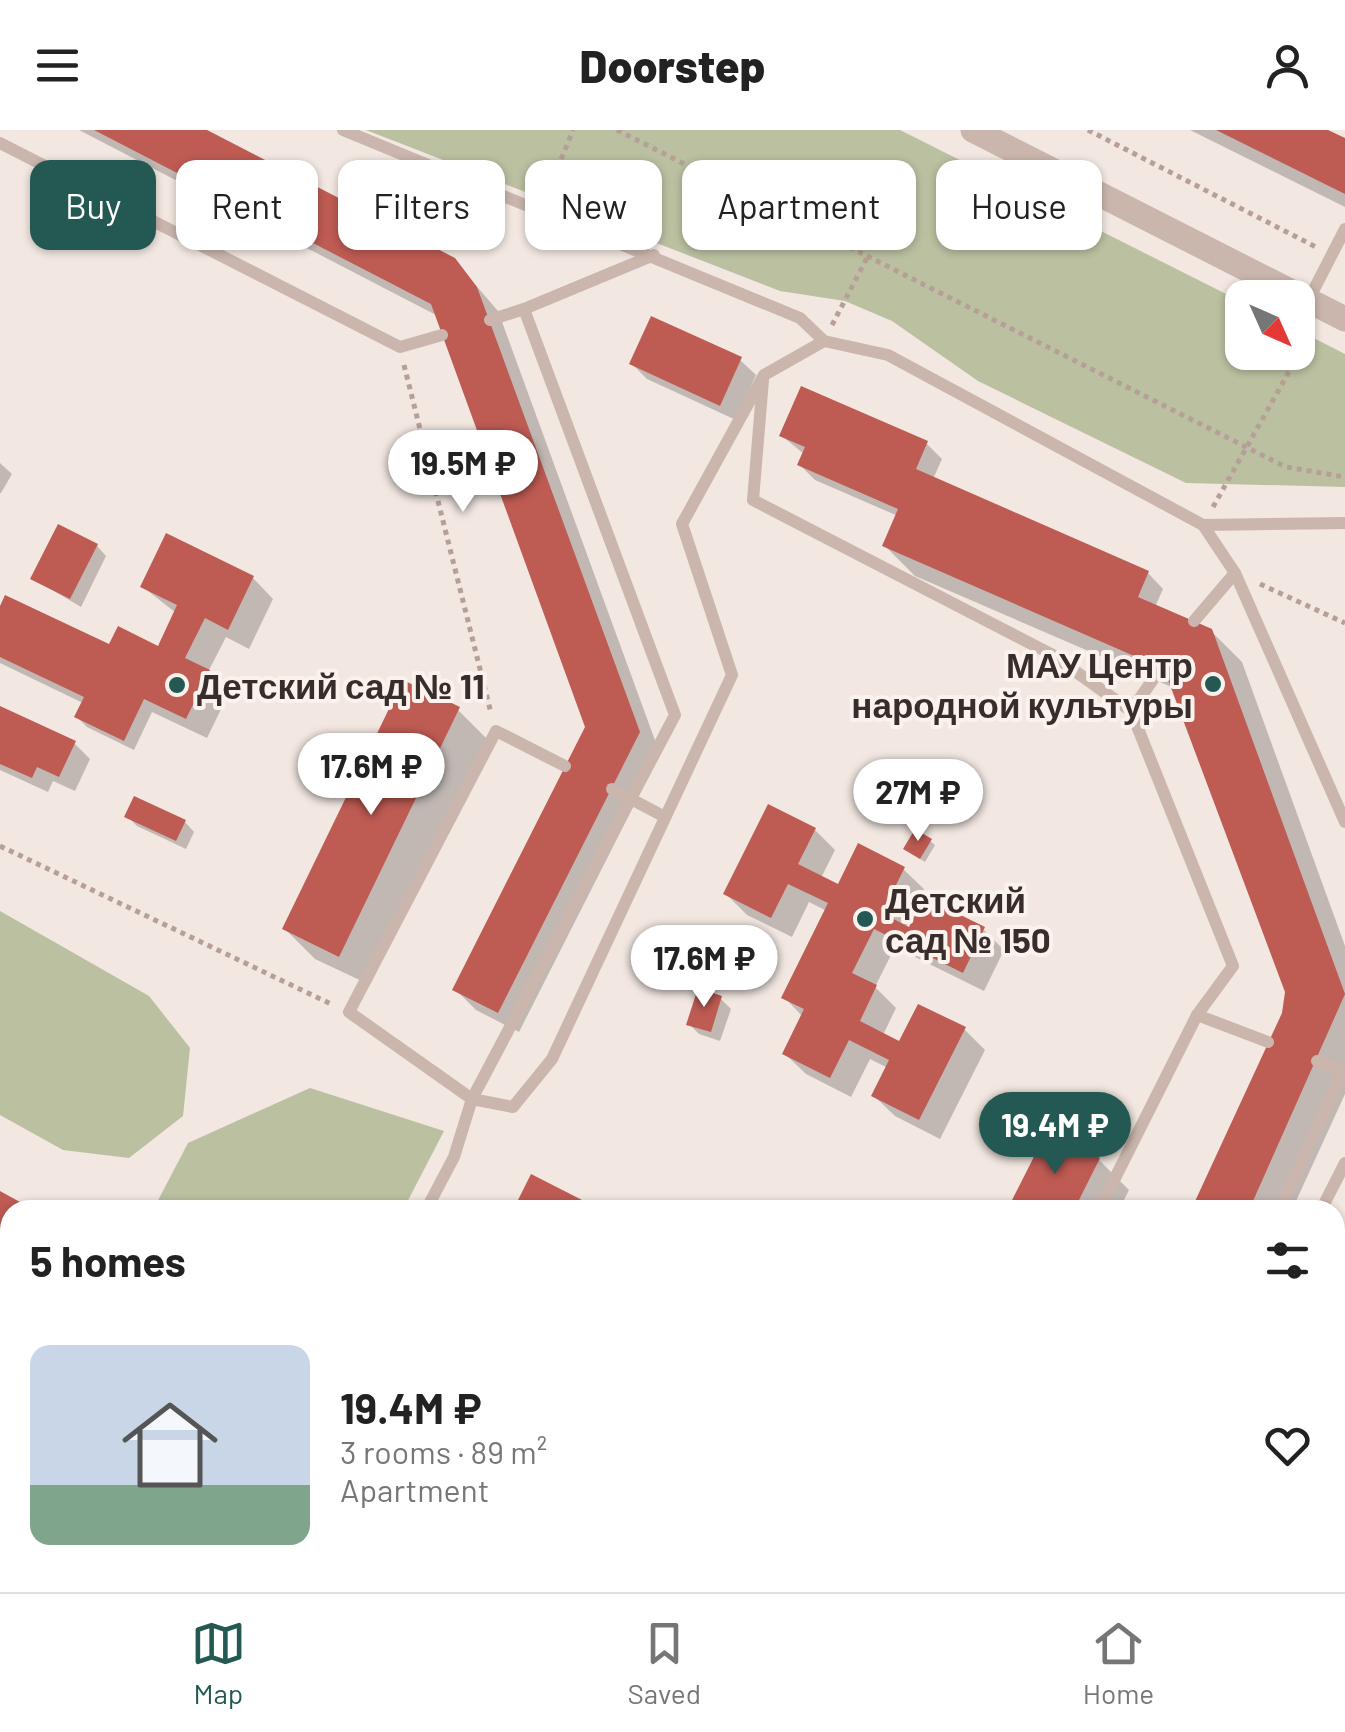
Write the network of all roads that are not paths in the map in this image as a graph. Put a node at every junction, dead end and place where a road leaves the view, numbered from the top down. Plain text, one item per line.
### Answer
1 (343, 130) edge
2 (973, 130) edge
3 (0, 142) edge
4 (1345, 229) edge
5 (654, 255) junction
6 (524, 310) junction
7 (1326, 310) edge
8 (490, 320) dead end
9 (442, 334) dead end
10 (824, 341) junction
11 (764, 375) junction
12 (1345, 524) edge
13 (1203, 525) junction
14 (1235, 573) junction
15 (1194, 621) dead end
16 (1161, 668) dead end
17 (1131, 712) junction
18 (566, 766) dead end
19 (612, 789) dead end
20 (630, 798) junction
21 (665, 818) junction
22 (1345, 822) edge
23 (1197, 1015) junction
24 (1268, 1042) dead end
25 (1318, 1061) dead end
26 (1344, 1071) edge
27 (472, 1099) junction
28 (1345, 1162) edge
29 (431, 1200) edge
30 (1104, 1200) edge
31 (1284, 1200) edge
32 (1326, 1200) edge

1 - 5 lane
2 - 7 street
3 - 9 lane
4 - 7 lane
5 - 6 lane
5 - 10 lane
6 - 8 lane
6 - 20 lane
10 - 11 lane
10 - 13 lane
11 - 17 lane
11 - 21 lane
12 - 13 lane
13 - 14 lane
14 - 15 lane
14 - 22 lane
16 - 17 lane
17 - 23 lane
18 - 27 lane
19 - 20 lane
20 - 21 lane
20 - 27 lane
21 - 27 lane
23 - 24 lane
23 - 30 lane
25 - 26 lane
26 - 31 lane
27 - 29 lane
28 - 32 lane

